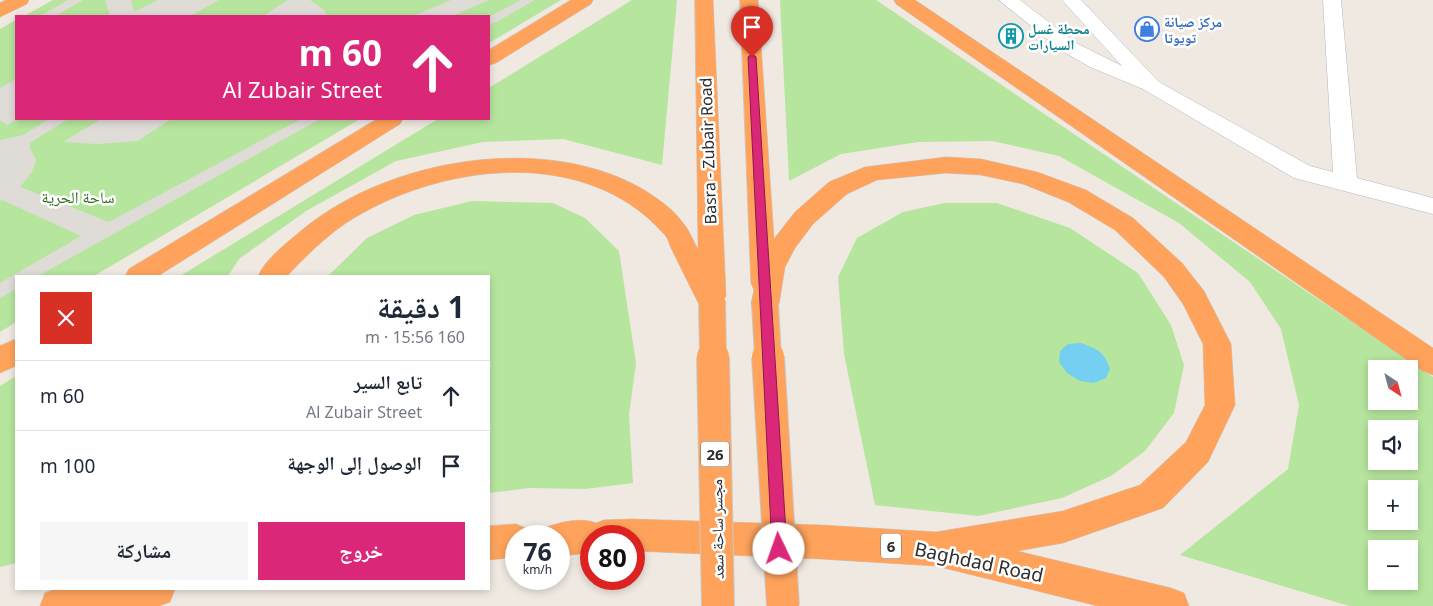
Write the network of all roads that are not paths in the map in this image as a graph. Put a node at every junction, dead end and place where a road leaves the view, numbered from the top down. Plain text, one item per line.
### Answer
1 (20, 0) edge
2 (584, 0) edge
3 (704, 0) edge
4 (749, 0) edge
5 (903, 0) edge
6 (1008, 0) edge
7 (1071, 0) edge
8 (1332, 0) edge
9 (0, 11) edge
10 (490, 58) edge
11 (1152, 86) junction
12 (390, 120) edge
13 (1346, 184) junction
14 (1433, 206) edge
15 (140, 275) edge
16 (272, 275) edge
17 (712, 303) junction
18 (765, 304) junction
19 (15, 352) edge
20 (0, 361) edge
21 (1433, 362) edge
22 (645, 535) edge
23 (505, 542) edge
24 (490, 543) edge
25 (936, 549) junction
26 (151, 590) edge
27 (58, 606) edge
28 (718, 606) edge
29 (783, 606) edge
30 (1171, 606) edge

1 - 9 highway
2 - 10 highway
3 - 17 highway, Basra - Zubair Road / 26
4 - 18 highway
5 - 21 highway
6 - 11 lane
7 - 11 lane
8 - 13 lane
11 - 13 lane
12 - 15 highway
13 - 14 lane
16 - 17 highway
17 - 28 highway, مجسر ساحة سعد / 26, bridge
18 - 25 highway
18 - 29 highway, bridge
19 - 20 highway
22 - 25 highway, Baghdad Road / 6
23 - 24 highway
25 - 30 highway, Baghdad Road / 6
26 - 27 highway

